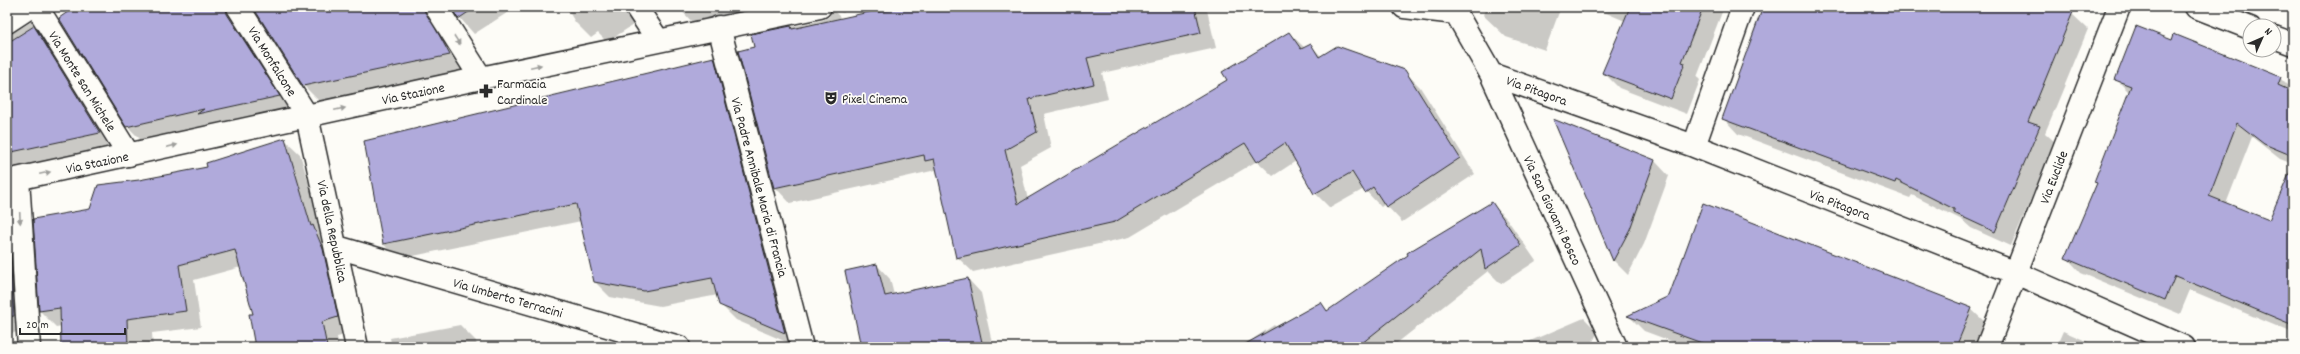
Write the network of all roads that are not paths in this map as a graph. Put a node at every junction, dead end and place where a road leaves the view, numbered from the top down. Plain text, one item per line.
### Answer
1 (30, 7) edge
2 (37, 7) edge
3 (238, 7) edge
4 (436, 7) edge
5 (636, 7) edge
6 (820, 7) edge
7 (1404, 7) edge
8 (1743, 7) edge
9 (2119, 7) edge
10 (2196, 7) edge
11 (1456, 10) edge
12 (7, 22) edge
13 (2242, 25) edge
14 (719, 27) junction
15 (658, 40) junction
16 (2282, 40) edge
17 (2293, 44) edge
18 (1491, 74) junction
19 (481, 78) junction
20 (308, 116) junction
21 (1694, 146) junction
22 (129, 155) junction
23 (13, 180) edge
24 (337, 247) junction
25 (2016, 273) junction
26 (29, 347) edge
27 (357, 347) edge
28 (679, 347) edge
29 (802, 347) edge
30 (1616, 347) edge
31 (1987, 347) edge
32 (2184, 347) edge

1 - 12 street
2 - 22 street, Via Monte san Michele
3 - 20 street, Via Monfalcone
4 -> 19 street
5 - 15 street
6 - 14 street, Via Stazione
7 - 11 street
8 - 21 street
9 - 25 street, Via Euclide
10 - 13 street
11 - 18 street, Via San Giovanni Bosco
14 - 15 street, Via Stazione
14 - 29 street, Via Padre Annibale Maria di Francia
19 -> 15 street, Via Stazione
16 - 17 street
18 - 21 street, Via Pitagora
18 - 30 street, Via San Giovanni Bosco
20 -> 19 street, Via Stazione
22 -> 20 street, Via Stazione
20 - 24 street, Via della Repubblica
21 - 25 street, Via Pitagora
23 -> 22 street, Via Stazione
23 -> 26 street
24 - 27 street, Via della Repubblica
24 - 28 street, Via Umberto Terracini
25 - 31 street, Via Euclide
25 - 32 street, Via Pitagora

